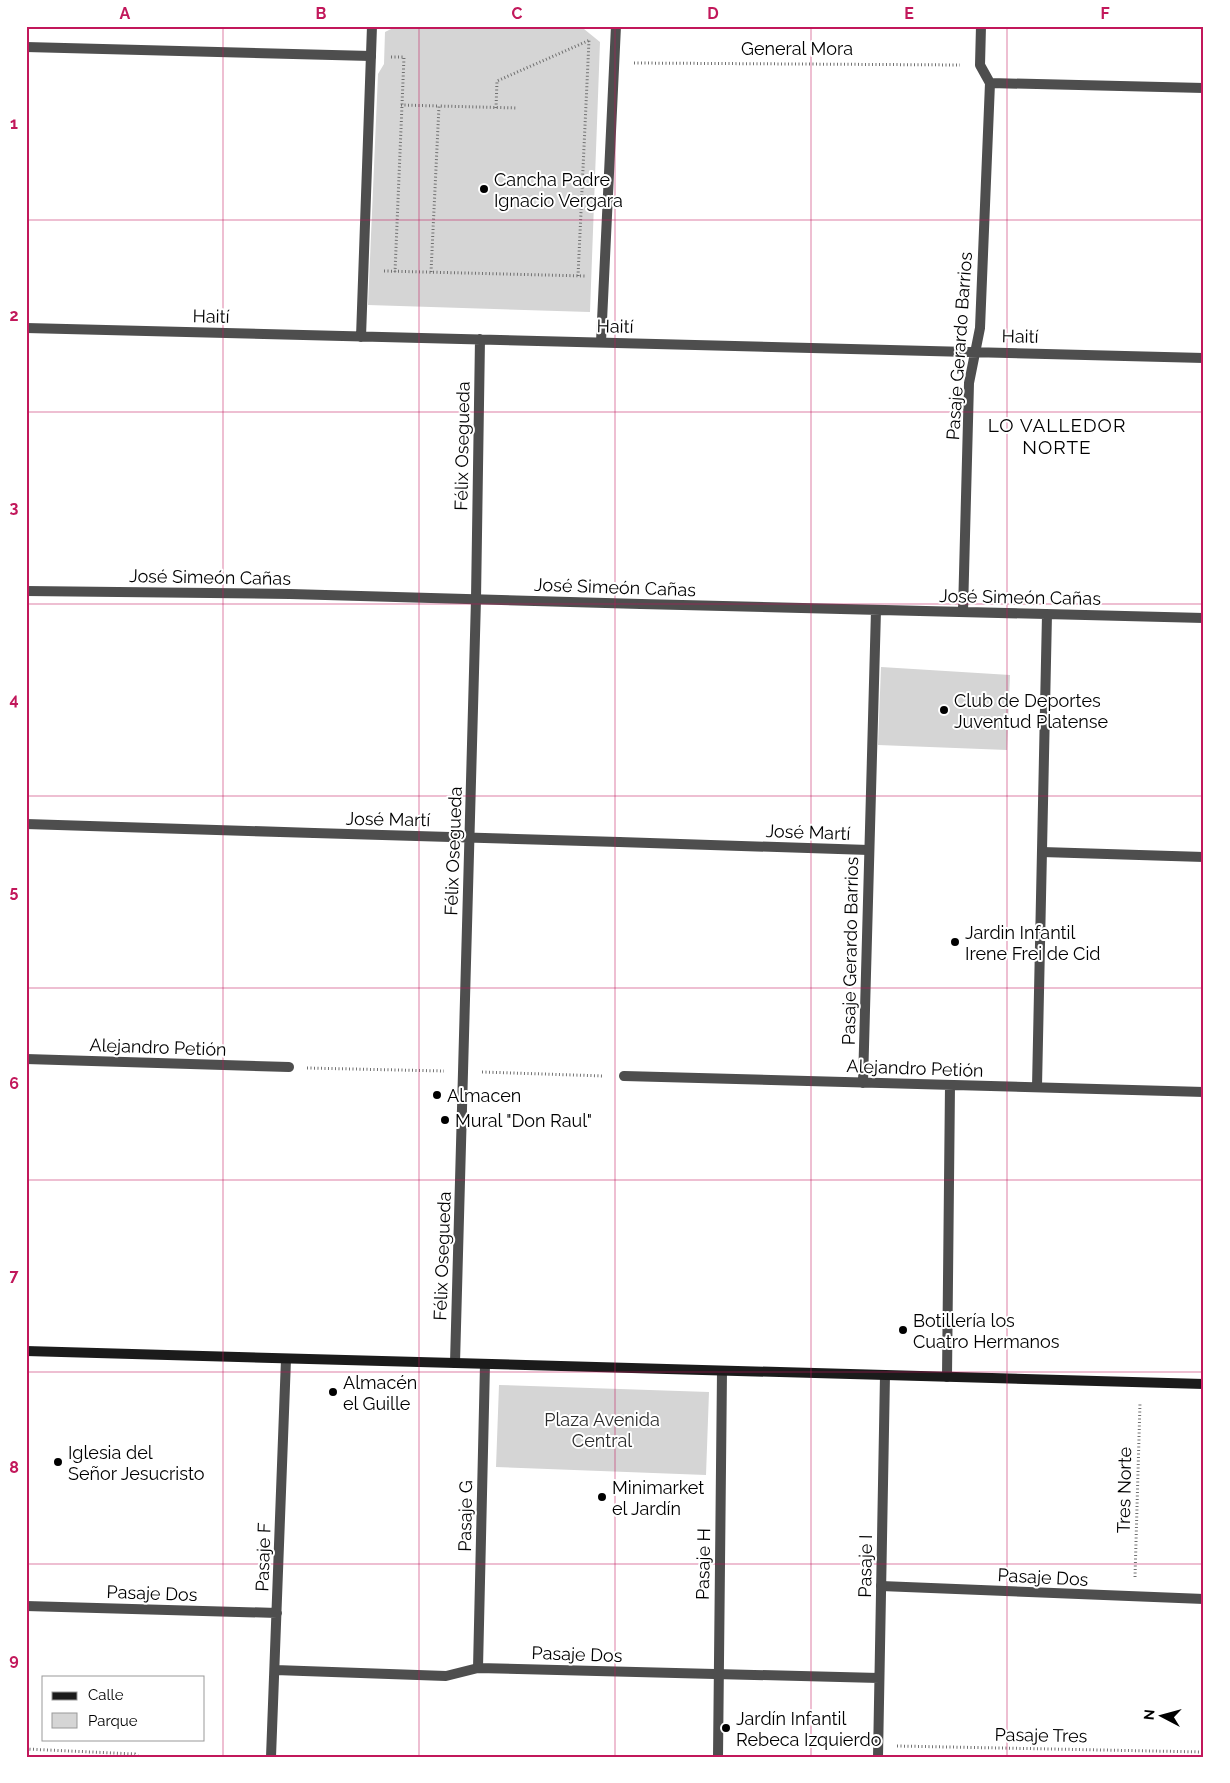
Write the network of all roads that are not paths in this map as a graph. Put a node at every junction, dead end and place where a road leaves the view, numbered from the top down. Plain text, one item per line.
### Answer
1 (372, 26) edge
2 (616, 26) edge
3 (981, 26) edge
4 (26, 47) edge
5 (371, 56) junction
6 (990, 83) junction
7 (1204, 88) edge
8 (26, 328) edge
9 (361, 336) junction
10 (480, 339) junction
11 (601, 342) junction
12 (975, 352) junction
13 (1204, 358) edge
14 (26, 591) edge
15 (476, 599) junction
16 (876, 610) junction
17 (963, 612) junction
18 (1047, 614) junction
19 (1204, 618) edge
20 (26, 824) edge
21 (469, 838) junction
22 (869, 850) junction
23 (1042, 852) junction
24 (1204, 857) edge
25 (26, 1059) edge
26 (289, 1067) dead end
27 (624, 1076) dead end
28 (863, 1083) junction
29 (950, 1085) junction
30 (1037, 1088) junction
31 (1204, 1092) edge
32 (26, 1351) edge
33 (286, 1359) junction
34 (455, 1363) junction
35 (485, 1364) junction
36 (722, 1371) junction
37 (885, 1376) junction
38 (947, 1377) junction
39 (1204, 1384) edge
40 (881, 1586) junction
41 (1204, 1599) edge
42 (26, 1606) edge
43 (277, 1613) junction
44 (478, 1668) junction
45 (275, 1670) junction
46 (718, 1674) junction
47 (879, 1678) junction
48 (272, 1757) edge
49 (718, 1757) edge
50 (878, 1757) edge

1 - 5 street
2 - 11 street
3 - 6 street
4 - 5 street
5 - 9 street
6 - 7 street
6 - 12 street, Pasaje Gerardo Barrios
8 - 9 street, Haití
9 - 10 street, Haití
10 - 11 street, Haití
10 - 15 street, Félix Osegueda
11 - 12 street, Haití
12 - 13 street, Haití
12 - 17 street, Pasaje Gerardo Barrios
14 - 15 street, José Simeón Cañas
15 - 16 street, José Simeón Cañas
15 - 21 street, Félix Osegueda
16 - 17 street, José Simeón Cañas
16 - 22 street, Pasaje Gerardo Barrios
17 - 18 street, José Simeón Cañas
18 - 19 street, José Simeón Cañas
18 - 23 street
20 - 21 street, José Martí
21 - 22 street, José Martí
21 - 34 street, Félix Osegueda
22 - 28 street, Pasaje Gerardo Barrios
23 - 24 street
23 - 30 street
25 - 26 street, Alejandro Petión
27 - 28 street, Alejandro Petión
28 - 29 street, Alejandro Petión
29 - 30 street, Alejandro Petión
29 - 38 street
30 - 31 street, Alejandro Petión
32 - 33 street
33 - 34 street
33 - 43 street, Pasaje F
34 - 35 street
35 - 36 street
35 - 44 street, Pasaje G
36 - 37 street
36 - 46 street, Pasaje H
37 - 38 street
37 - 40 street, Pasaje I
38 - 39 street
40 - 41 street, Pasaje Dos
40 - 47 street, Pasaje I
42 - 43 street, Pasaje Dos
43 - 45 street, Pasaje F
44 - 45 street, Pasaje Dos
44 - 46 street, Pasaje Dos
45 - 48 street, Pasaje F
46 - 47 street, Pasaje Dos
46 - 49 street, Pasaje H
47 - 50 street, Pasaje I

